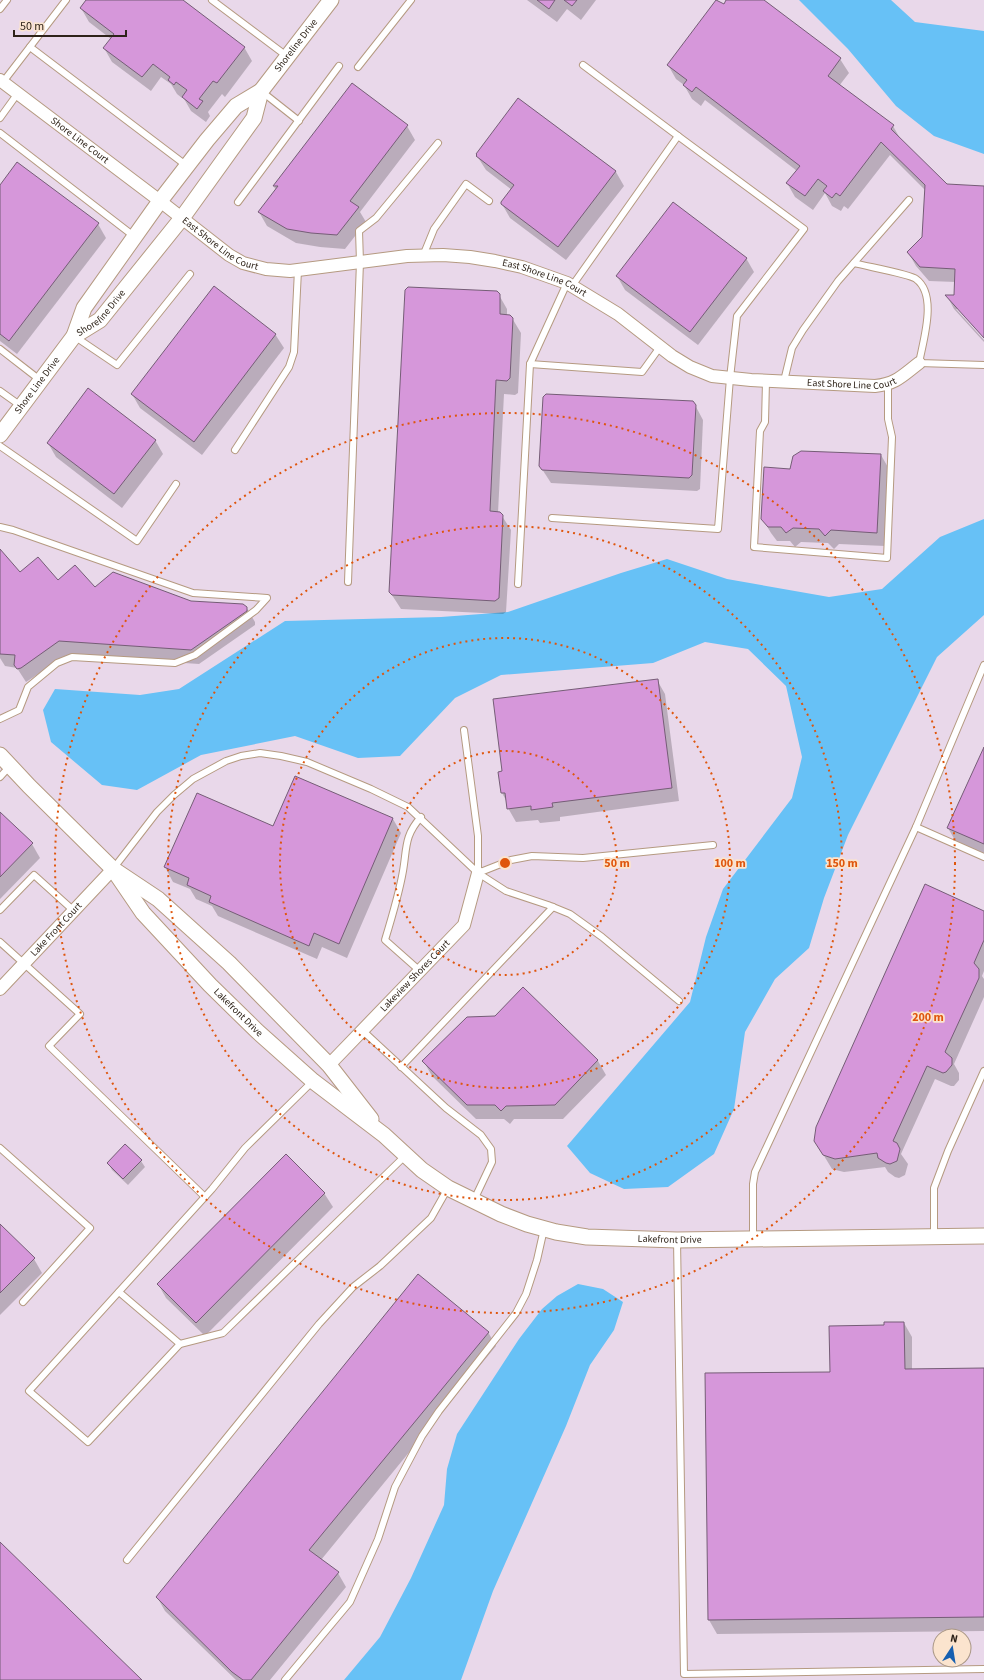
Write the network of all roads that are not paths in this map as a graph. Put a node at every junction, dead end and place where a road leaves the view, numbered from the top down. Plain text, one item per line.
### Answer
1 (8, 0) edge
2 (66, 0) edge
3 (212, 0) edge
4 (411, 0) edge
5 (327, 1) edge
6 (0, 9) edge
7 (30, 47) junction
8 (288, 57) junction
9 (583, 64) dead end
10 (339, 66) dead end
11 (358, 67) dead end
12 (1, 81) edge
13 (261, 91) junction
14 (18, 93) junction
15 (0, 118) edge
16 (299, 121) junction
17 (0, 133) edge
18 (678, 136) junction
19 (438, 143) dead end
20 (188, 166) junction
21 (910, 200) dead end
22 (160, 201) junction
23 (489, 201) dead end
24 (238, 202) dead end
25 (182, 218) junction
26 (135, 237) junction
27 (423, 256) junction
28 (360, 262) junction
29 (854, 263) junction
30 (298, 270) junction
31 (190, 274) dead end
32 (569, 285) junction
33 (74, 336) junction
34 (660, 347) junction
35 (0, 349) edge
36 (919, 363) junction
37 (530, 364) junction
38 (984, 365) edge
39 (730, 378) junction
40 (41, 380) junction
41 (766, 381) junction
42 (784, 381) junction
43 (888, 385) junction
44 (0, 391) edge
45 (21, 406) junction
46 (0, 435) edge
47 (0, 446) edge
48 (235, 450) dead end
49 (176, 484) dead end
50 (552, 518) dead end
51 (0, 526) edge
52 (348, 582) dead end
53 (518, 584) dead end
54 (984, 665) edge
55 (0, 719) edge
56 (464, 730) dead end
57 (5, 761) edge
58 (0, 777) edge
59 (421, 818) junction
60 (916, 827) junction
61 (713, 845) dead end
62 (984, 857) edge
63 (113, 869) junction
64 (478, 873) junction
65 (553, 907) junction
66 (0, 910) edge
67 (74, 911) junction
68 (0, 942) edge
69 (24, 964) junction
70 (420, 971) junction
71 (0, 989) edge
72 (679, 1001) dead end
73 (363, 1031) junction
74 (329, 1065) junction
75 (401, 1067) junction
76 (984, 1071) edge
77 (313, 1081) junction
78 (384, 1135) junction
79 (0, 1148) edge
80 (406, 1155) junction
81 (448, 1188) junction
82 (205, 1197) junction
83 (474, 1202) junction
84 (544, 1229) junction
85 (984, 1236) edge
86 (934, 1237) junction
87 (753, 1239) junction
88 (677, 1240) junction
89 (119, 1292) junction
90 (23, 1302) dead end
91 (180, 1344) junction
92 (127, 1560) dead end
93 (984, 1669) edge
94 (285, 1680) edge

1 - 6 lane
2 - 7 lane
3 - 8 lane
4 - 11 lane
5 - 8 street, Shoreline Drive
7 - 12 lane
7 - 20 lane
8 - 13 street, Shoreline Drive
9 - 18 lane
10 - 16 lane
12 - 14 street, Shore Line Court
13 - 16 lane
13 - 20 street, Shoreline Drive
13 - 25 street, Shoreline Drive
14 - 15 lane
14 - 22 street, Shore Line Court
16 - 24 lane
17 - 26 lane
18 - 32 lane
18 - 39 lane
19 - 28 lane
20 - 22 street, Shoreline Drive
21 - 29 lane
22 - 25 street, East Shore Line Court
22 - 26 street, Shoreline Drive
23 - 27 lane
25 - 30 street, East Shore Line Court
25 - 33 street, Shoreline Drive
26 - 33 street, Shoreline Drive
27 - 28 street, East Shore Line Court
27 - 32 street, East Shore Line Court
28 - 30 street, East Shore Line Court
28 - 52 lane
29 - 36 lane
29 - 42 lane
30 - 48 lane
31 - 33 lane
32 - 34 street, East Shore Line Court
32 - 37 lane
33 - 40 street, Shore Line Drive
34 - 37 lane
34 - 39 street, East Shore Line Court
35 - 40 lane
36 - 38 lane
36 - 43 street, East Shore Line Court
37 - 53 lane
39 - 41 street, East Shore Line Court
39 - 50 lane
40 - 45 street, Shore Line Drive
41 - 42 street, East Shore Line Court
41 - 43 lane
42 - 43 street, East Shore Line Court
44 - 45 lane
45 - 46 street, Shore Line Drive
47 - 49 lane
51 - 55 lane
54 - 60 lane
56 - 64 lane
57 - 58 lane
57 - 63 street, Lakefront Drive
59 - 63 lane
59 - 64 lane
59 - 70 lane
60 - 62 lane
60 - 87 lane
61 - 64 lane
63 - 67 street, Lake Front Court
63 - 74 street, Lakefront Drive
63 - 77 street, Lakefront Drive
64 - 65 lane
64 - 70 street, Lakeview Shores Court
65 - 72 lane
65 - 75 lane
66 - 67 lane
67 - 69 street, Lake Front Court
68 - 69 lane
69 - 71 street, Lake Front Court
69 - 82 lane
70 - 73 street, Lakeview Shores Court
73 - 74 street, Lakeview Shores Court
73 - 75 lane
74 - 78 street, Lakefront Drive
75 - 83 lane
76 - 86 lane
77 - 78 street, Lakefront Drive
77 - 82 lane
78 - 80 street, Lakefront Drive
79 - 90 lane
80 - 81 street, Lakefront Drive
80 - 91 lane
81 - 83 street, Lakefront Drive
81 - 92 lane
82 - 89 lane
83 - 84 street, Lakefront Drive
84 - 88 street, Lakefront Drive
84 - 94 lane
85 - 86 street, Lakefront Drive
86 - 87 street, Lakefront Drive
87 - 88 street, Lakefront Drive
88 - 93 lane
89 - 91 lane
89 - 91 lane

